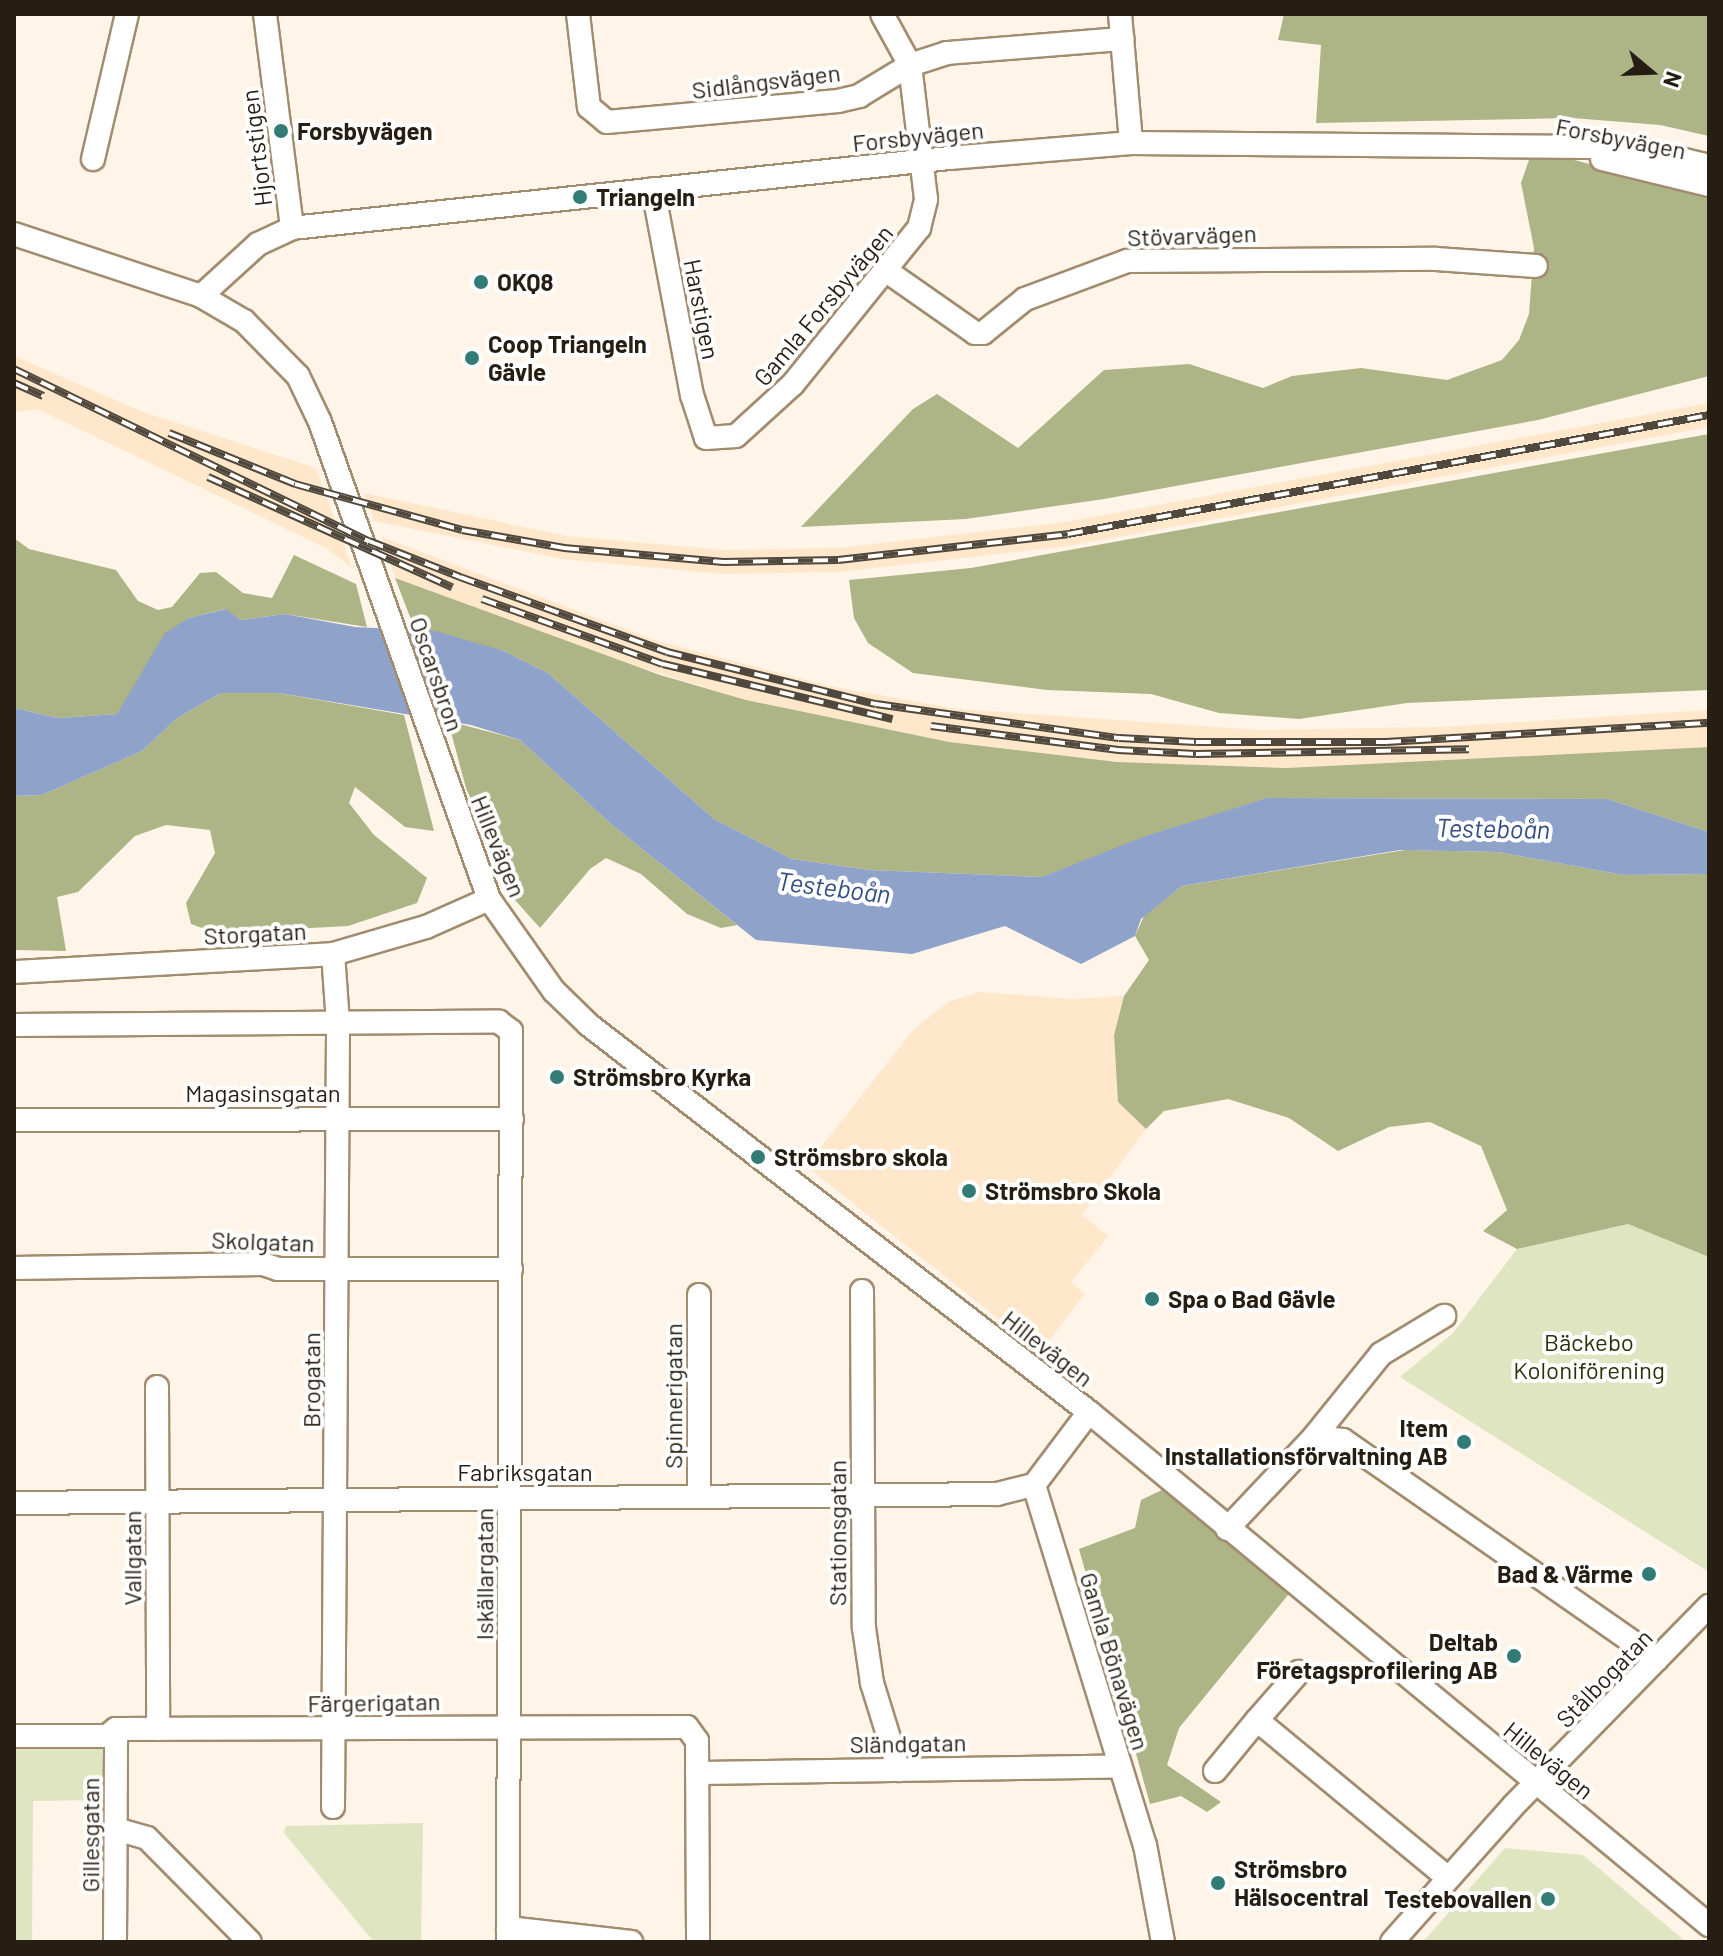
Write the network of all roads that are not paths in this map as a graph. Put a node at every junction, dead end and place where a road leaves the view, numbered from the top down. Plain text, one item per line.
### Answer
1 (127, 14) edge
2 (265, 14) edge
3 (578, 14) edge
4 (882, 14) edge
5 (1120, 14) edge
6 (1122, 39) junction
7 (910, 65) junction
8 (1131, 143) junction
9 (1522, 146) junction
10 (93, 159) dead end
11 (924, 161) junction
12 (1709, 166) edge
13 (1709, 185) edge
14 (653, 189) junction
15 (292, 228) junction
16 (14, 234) edge
17 (1536, 266) dead end
18 (888, 272) junction
19 (201, 296) junction
20 (706, 438) joint
21 (437, 754) joint
22 (489, 899) junction
23 (333, 954) junction
24 (14, 972) edge
25 (338, 1023) junction
26 (14, 1025) edge
27 (337, 1119) junction
28 (512, 1119) junction
29 (14, 1120) edge
30 (14, 1268) edge
31 (337, 1269) junction
32 (511, 1269) junction
33 (862, 1291) dead end
34 (699, 1295) dead end
35 (1444, 1316) dead end
36 (157, 1387) dead end
37 (1089, 1412) junction
38 (1314, 1437) junction
39 (1034, 1485) junction
40 (863, 1495) junction
41 (699, 1497) junction
42 (337, 1498) junction
43 (510, 1498) junction
44 (158, 1502) junction
45 (14, 1503) edge
46 (1227, 1529) junction
47 (1709, 1606) edge
48 (1657, 1659) junction
49 (1299, 1672) dead end
50 (1257, 1720) junction
51 (509, 1726) junction
52 (116, 1729) junction
53 (158, 1729) junction
54 (334, 1729) junction
55 (14, 1736) edge
56 (1120, 1766) junction
57 (899, 1770) junction
58 (1215, 1771) dead end
59 (697, 1773) junction
60 (1538, 1785) junction
61 (333, 1807) dead end
62 (116, 1829) junction
63 (1448, 1878) junction
64 (1709, 1925) edge
65 (508, 1935) edge
66 (115, 1942) edge
67 (250, 1942) edge
68 (631, 1942) edge
69 (698, 1942) edge
70 (1163, 1942) edge
71 (1392, 1942) edge

1 - 10 street
2 - 15 street, Hjortstigen
3 - 7 street, Sidlångsvägen
4 - 7 street
5 - 6 street
6 - 7 street, Sidlångsvägen
6 - 8 street
7 - 11 street, Gamla Forsbyvägen
8 - 9 street, Forsbyvägen
8 - 11 street, Forsbyvägen
9 - 12 street, Forsbyvägen
9 - 13 street, Forsbyvägen
11 - 14 street, Forsbyvägen
11 - 18 street, Gamla Forsbyvägen
14 - 15 street, Forsbyvägen
14 - 20 street, Harstigen
15 - 19 street, Forsbyvägen
16 - 19 street
17 - 18 street, Stövarvägen
18 - 20 street, Gamla Forsbyvägen
19 - 21 street, Oscarsbron
21 - 22 street, Hillevägen
22 - 23 street, Storgatan
22 - 37 street, Hillevägen
23 - 24 street, Storgatan
23 - 25 street, Brogatan
25 - 26 street
25 - 27 street, Brogatan
25 - 28 street, Iskällargatan
27 - 28 street, Magasinsgatan
27 - 29 street, Magasinsgatan
27 - 31 street, Brogatan
28 - 32 street, Iskällargatan
30 - 31 street, Skolgatan
31 - 32 street, Skolgatan
31 - 42 street, Brogatan
32 - 43 street, Iskällargatan
33 - 40 street, Stationsgatan
34 - 41 street, Spinnerigatan
35 - 38 street
36 - 44 street, Vallgatan
37 - 39 street
37 - 46 street, Hillevägen
38 - 46 street
38 - 48 street
39 - 40 street, Fabriksgatan
39 - 56 street, Gamla Bönavägen
40 - 41 street, Fabriksgatan
40 - 57 street, Stationsgatan
41 - 43 street, Fabriksgatan
42 - 43 street, Fabriksgatan
42 - 44 street, Fabriksgatan
42 - 54 street, Brogatan
43 - 51 street, Iskällargatan
44 - 45 street, Fabriksgatan
44 - 53 street, Vallgatan
46 - 60 street, Hillevägen
47 - 48 street, Stålbogatan
48 - 60 street, Stålbogatan
49 - 50 street
50 - 58 street
50 - 63 street
51 - 54 street, Färgerigatan
51 - 59 street, Färgerigatan
51 - 65 street, Iskällargatan
52 - 53 street, Färgerigatan
52 - 55 street, Färgerigatan
52 - 62 street, Gillesgatan
53 - 54 street, Färgerigatan
54 - 61 street, Brogatan
56 - 57 street, Sländgatan
56 - 70 street, Gamla Bönavägen
57 - 59 street, Sländgatan
59 - 69 street
60 - 63 street, Stålbogatan
60 - 64 street, Hillevägen
62 - 66 street, Gillesgatan
62 - 67 street
63 - 71 street, Stålbogatan
65 - 68 street

